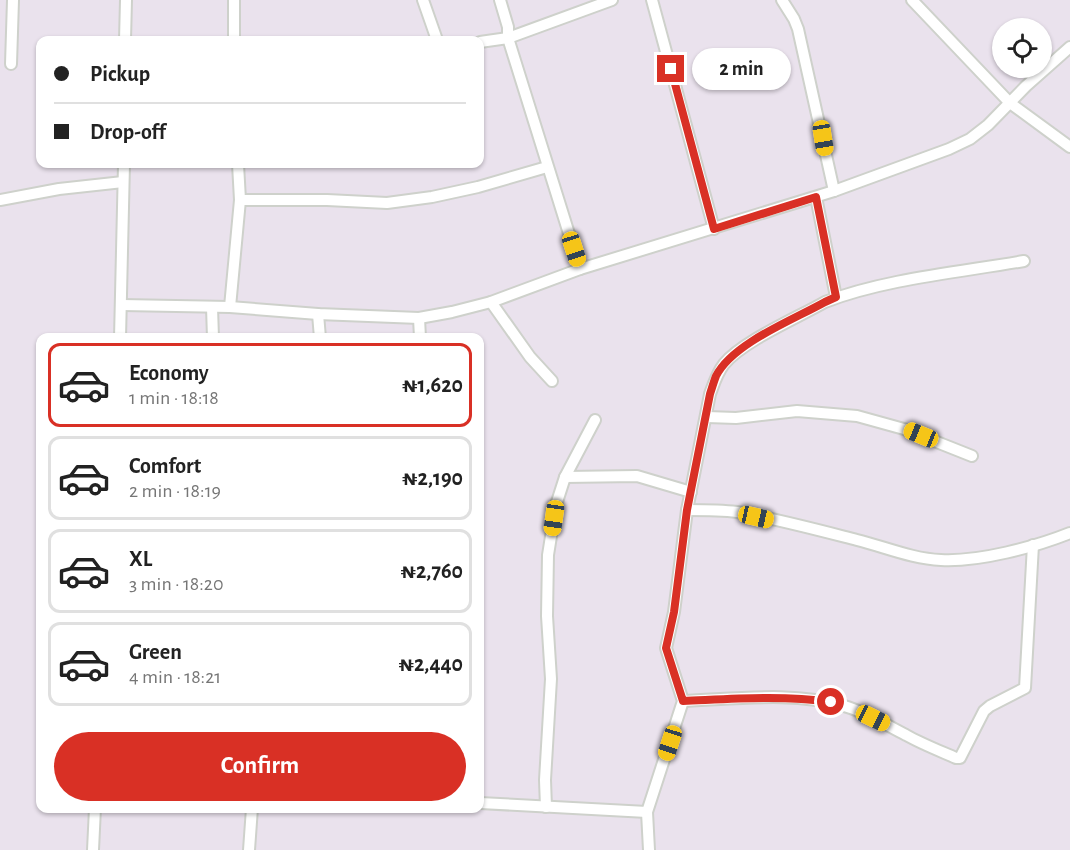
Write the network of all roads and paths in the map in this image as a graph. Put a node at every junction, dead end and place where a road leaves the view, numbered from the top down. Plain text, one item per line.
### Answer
1 (13, 0) edge
2 (126, 0) edge
3 (234, 0) edge
4 (423, 0) edge
5 (500, 0) edge
6 (612, 0) edge
7 (652, 0) edge
8 (782, 0) edge
9 (912, 0) edge
10 (125, 36) edge
11 (234, 36) edge
12 (436, 36) edge
13 (508, 38) junction
14 (484, 41) edge
15 (1070, 47) edge
16 (11, 64) dead end
17 (1010, 104) junction
18 (1070, 147) edge
19 (548, 166) junction
20 (124, 168) edge
21 (238, 168) edge
22 (123, 182) junction
23 (834, 191) junction
24 (816, 197) junction
25 (0, 200) edge
26 (240, 200) junction
27 (714, 229) junction
28 (1024, 261) dead end
29 (580, 269) junction
30 (836, 297) junction
31 (491, 303) junction
32 (122, 305) junction
33 (212, 307) junction
34 (230, 307) junction
35 (318, 314) junction
36 (419, 318) junction
37 (120, 333) edge
38 (213, 333) edge
39 (320, 333) edge
40 (420, 333) edge
41 (552, 381) dead end
42 (707, 417) junction
43 (595, 420) dead end
44 (972, 456) dead end
45 (565, 477) junction
46 (691, 492) junction
47 (687, 510) junction
48 (1070, 533) edge
49 (1033, 545) junction
50 (683, 701) junction
51 (484, 803) edge
52 (546, 807) junction
53 (646, 812) junction
54 (95, 813) edge
55 (252, 813) edge
56 (93, 850) edge
57 (249, 850) edge
58 (649, 850) edge

1 - 16 street
2 - 10 street
3 - 11 street
4 - 12 street
5 - 13 street
6 - 13 street
7 - 27 street
8 - 23 street
9 - 17 street
13 - 14 street
13 - 19 street
15 - 17 street
17 - 18 street
17 - 23 street
19 - 26 street
19 - 29 street
20 - 22 street
21 - 26 street
22 - 25 street
22 - 32 street
23 - 24 street
24 - 27 street
24 - 30 street
26 - 34 street
27 - 29 street
28 - 30 street
29 - 31 street
30 - 42 street
31 - 36 street
31 - 41 street
32 - 33 street
32 - 37 street
33 - 34 street
33 - 38 street
34 - 35 street
35 - 36 street
35 - 39 street
36 - 40 street
42 - 44 street
42 - 46 street
43 - 45 street
45 - 46 street
45 - 52 street
46 - 47 street
47 - 49 street
47 - 50 street
48 - 49 street
49 - 50 street
50 - 53 street
51 - 52 street
52 - 53 street
53 - 58 street
54 - 56 street
55 - 57 street

